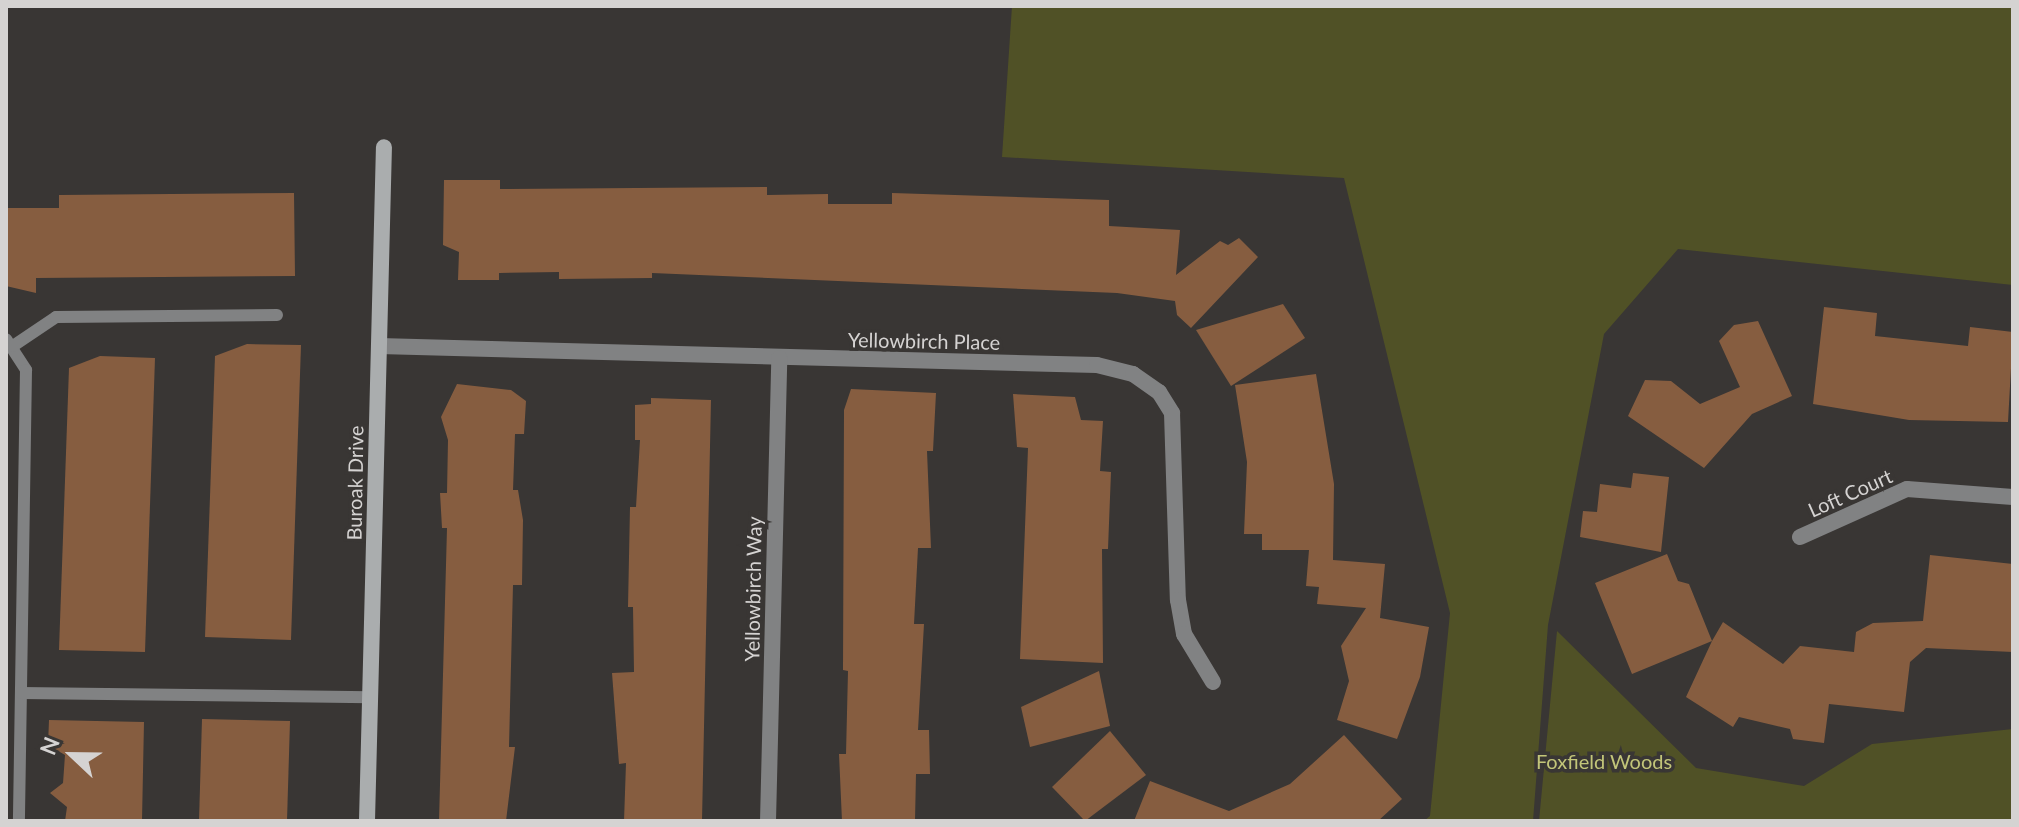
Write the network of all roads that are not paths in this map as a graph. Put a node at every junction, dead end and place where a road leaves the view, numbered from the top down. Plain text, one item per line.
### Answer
1 (384, 147) dead end
2 (277, 315) dead end
3 (9, 342) edge
4 (379, 346) junction
5 (779, 358) junction
6 (2013, 497) edge
7 (1800, 537) dead end
8 (6, 643) edge
9 (22, 643) junction
10 (1213, 682) dead end
11 (21, 693) junction
12 (370, 697) junction
13 (13, 761) edge
14 (19, 821) edge
15 (367, 821) edge
16 (768, 821) edge

1 - 4 street, Buroak Drive
2 - 3 lane
3 - 9 lane
4 - 5 street, Yellowbirch Place
4 - 12 street, Buroak Drive
5 - 10 street, Yellowbirch Place
5 - 16 street, Yellowbirch Way
6 - 7 street, Loft Court
8 - 9 lane
9 - 11 lane
11 - 12 lane
11 - 13 lane
12 - 15 street, Buroak Drive
13 - 14 lane

